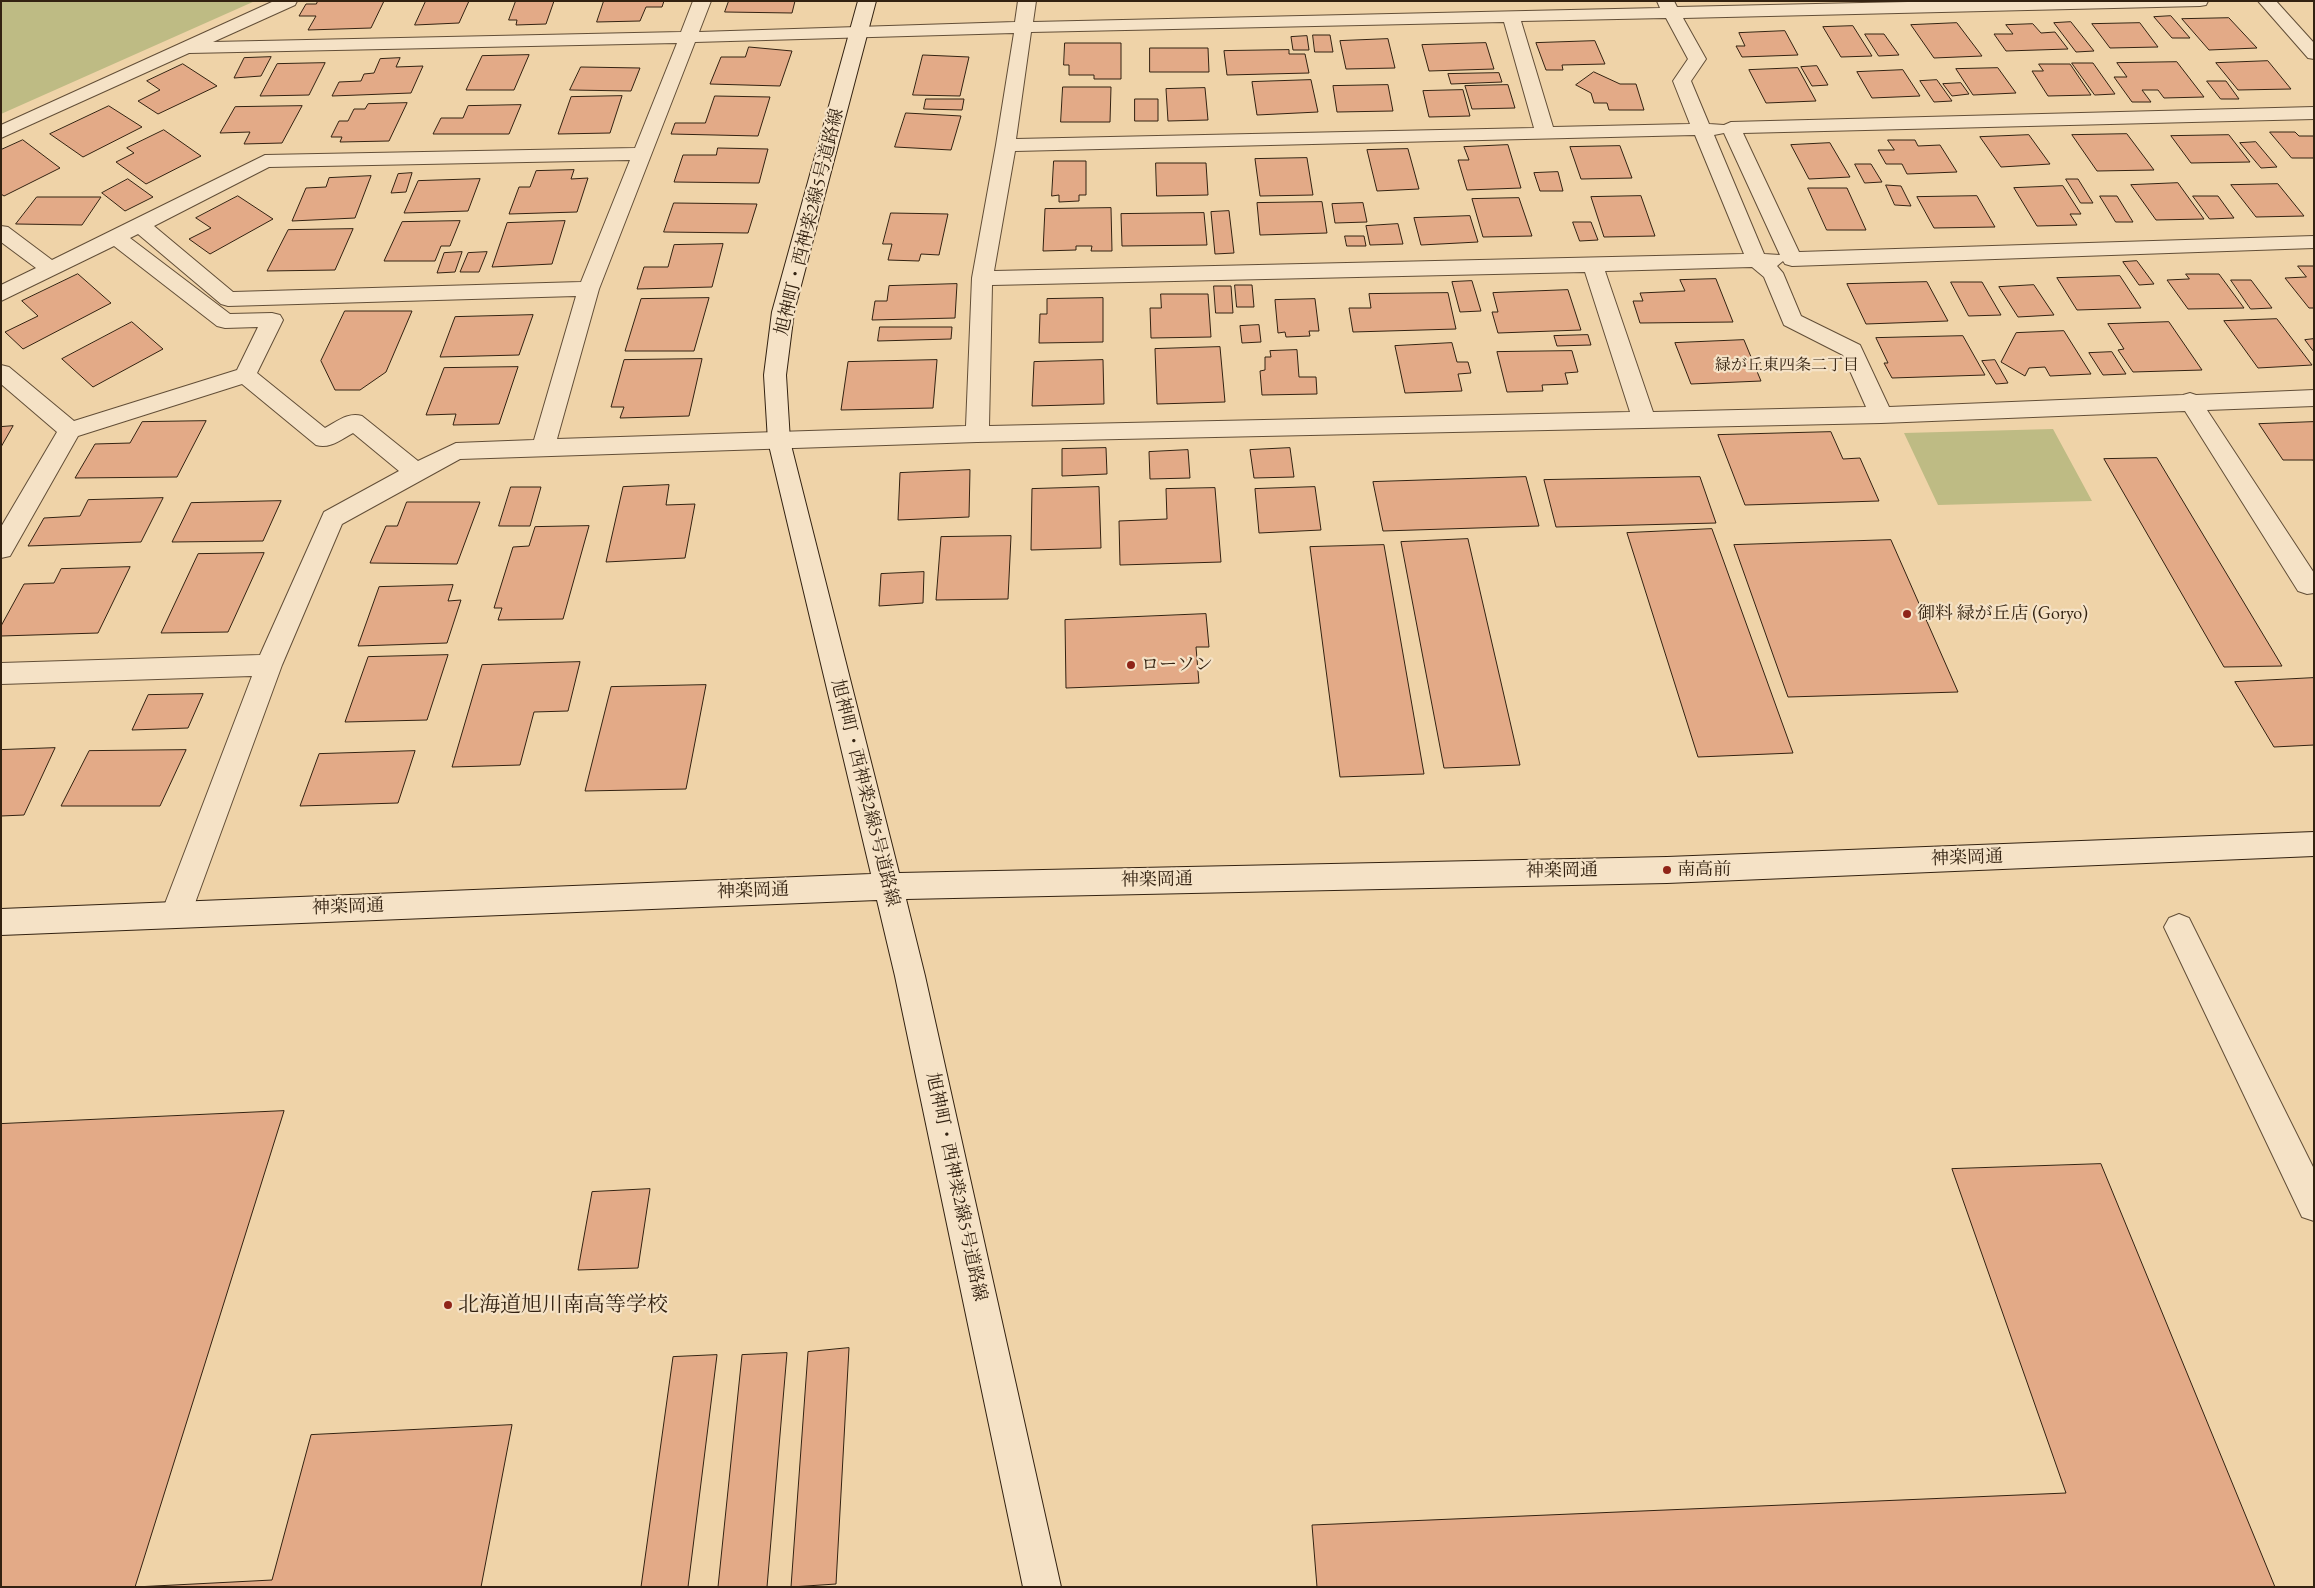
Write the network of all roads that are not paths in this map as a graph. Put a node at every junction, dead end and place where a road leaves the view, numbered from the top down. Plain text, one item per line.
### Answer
1 (289, 1) edge
2 (702, 1) edge
3 (867, 1) edge
4 (1027, 1) edge
5 (2200, 1) edge
6 (2266, 1) edge
7 (1668, 7) edge
8 (1511, 17) junction
9 (1023, 27) junction
10 (858, 33) junction
11 (689, 36) junction
12 (189, 48) junction
13 (2314, 54) edge
14 (2314, 113) edge
15 (1731, 128) junction
16 (1702, 130) junction
17 (1, 132) edge
18 (1545, 133) junction
19 (1006, 145) junction
20 (641, 154) junction
21 (140, 224) junction
22 (1, 232) edge
23 (116, 238) junction
24 (2314, 242) edge
25 (1792, 259) junction
26 (1757, 261) junction
27 (1593, 265) junction
28 (50, 270) junction
29 (982, 278) junction
30 (589, 289) junction
31 (1, 294) edge
32 (1, 372) edge
33 (245, 375) junction
34 (2314, 398) edge
35 (2190, 401) junction
36 (1882, 415) junction
37 (1644, 420) junction
38 (70, 430) junction
39 (978, 434) junction
40 (779, 441) junction
41 (543, 448) junction
42 (417, 473) junction
43 (1, 549) edge
44 (2314, 584) edge
45 (269, 665) junction
46 (1, 674) edge
47 (2314, 844) edge
48 (889, 888) junction
49 (176, 914) junction
50 (1, 922) edge
51 (2179, 928) dead end
52 (2314, 1205) edge
53 (1042, 1587) edge

1 - 12 street
2 - 11 street
3 - 10 street, 旭神町・西神楽2線5号道路線
4 - 9 street
5 - 7 street
6 - 13 street
7 - 8 street
7 - 16 street
8 - 9 street
8 - 18 street
9 - 10 street
9 - 19 street
10 - 11 street
10 - 40 street, 旭神町・西神楽2線5号道路線
11 - 12 street
11 - 20 street
12 - 17 street
14 - 15 street
15 - 16 street
15 - 25 street
16 - 18 street
16 - 26 street
18 - 19 street
19 - 29 street
20 - 21 street
20 - 30 street
21 - 23 street
21 - 28 street
21 - 30 street
22 - 28 street
23 - 28 street
23 - 33 street
24 - 25 street
25 - 26 street
26 - 27 street
26 - 36 street
27 - 29 street
27 - 37 street
28 - 31 street
29 - 39 street
30 - 41 street
32 - 38 street
33 - 38 street
33 - 42 street
34 - 35 street
35 - 36 street
35 - 44 street
36 - 37 street
37 - 39 street
38 - 43 street
39 - 40 street
40 - 41 street
40 - 48 street, 旭神町・西神楽2線5号道路線
41 - 42 street
42 - 45 street
45 - 46 street
45 - 49 street
47 - 48 street, 神楽岡通
48 - 49 street, 神楽岡通
48 - 53 street, 旭神町・西神楽2線5号道路線
49 - 50 street, 神楽岡通
51 - 52 street

